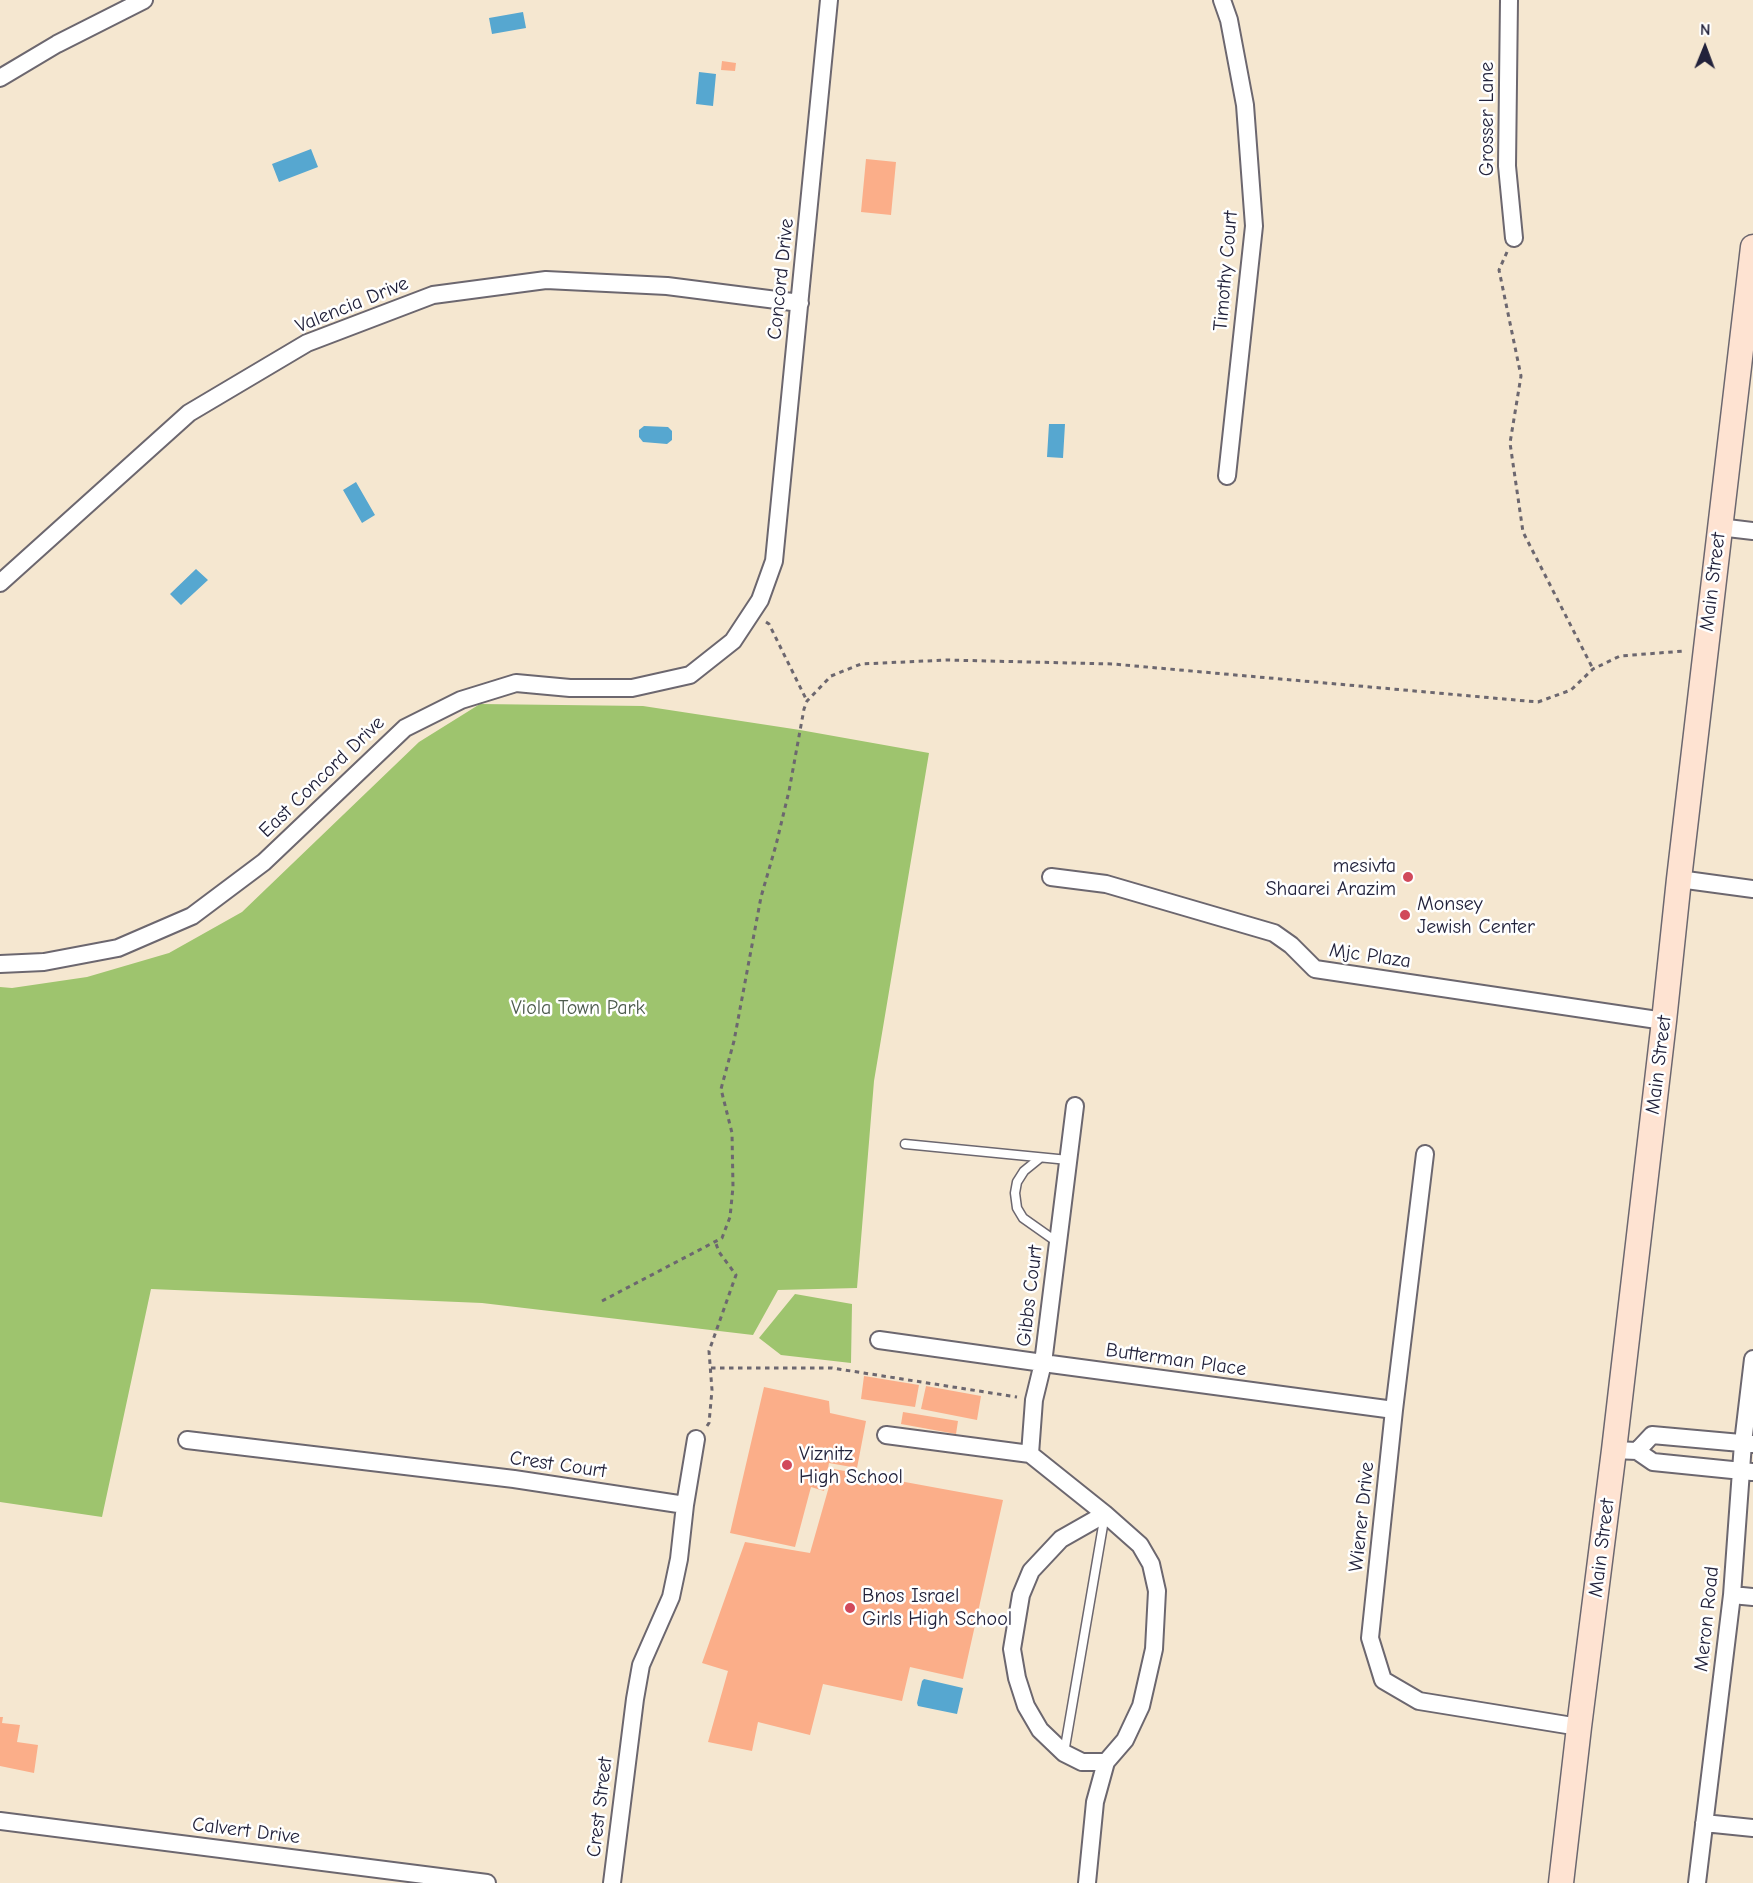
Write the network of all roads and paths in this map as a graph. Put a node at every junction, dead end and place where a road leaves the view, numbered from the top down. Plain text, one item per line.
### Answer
1 (144, 0) edge
2 (829, 0) edge
3 (1222, 0) edge
4 (1509, 0) edge
5 (0, 78) edge
6 (1514, 238) joint
7 (1753, 247) edge
8 (800, 303) junction
9 (1227, 476) dead end
10 (1719, 527) junction
11 (1753, 531) edge
12 (774, 561) joint
13 (0, 583) edge
14 (752, 613) junction
15 (1687, 651) dead end
16 (1593, 669) junction
17 (807, 701) junction
18 (1052, 877) dead end
19 (1679, 879) junction
20 (1753, 889) edge
21 (0, 964) edge
22 (1664, 1021) junction
23 (1075, 1106) dead end
24 (906, 1144) dead end
25 (1425, 1154) dead end
26 (1040, 1158) junction
27 (1068, 1160) junction
28 (715, 1242) junction
29 (1058, 1242) junction
30 (602, 1301) dead end
31 (879, 1340) dead end
32 (1753, 1359) edge
33 (1042, 1363) junction
34 (711, 1368) junction
35 (1034, 1400) junction
36 (1394, 1410) junction
37 (886, 1436) dead end
38 (696, 1439) joint
39 (187, 1440) dead end
40 (1748, 1444) edge
41 (1626, 1451) junction
42 (1030, 1454) junction
43 (1748, 1472) edge
44 (685, 1504) junction
45 (1105, 1514) junction
46 (1732, 1595) junction
47 (1753, 1597) edge
48 (1579, 1727) junction
49 (1064, 1753) junction
50 (1106, 1762) junction
51 (0, 1821) edge
52 (1704, 1823) junction
53 (1753, 1828) edge
54 (478, 1882) edge
55 (612, 1883) edge
56 (1087, 1883) edge
57 (1561, 1883) edge
58 (1697, 1883) edge

1 - 5 street
2 - 8 street, Concord Drive
3 - 9 street, Timothy Court
4 - 6 street, Grosser Lane
6 - 16 path
7 - 10 main road, Main Street
8 - 12 street, Concord Drive
8 - 13 street, Valencia Drive
10 - 11 street
10 - 19 main road, Main Street
12 - 14 street, East Concord Drive
14 - 17 path
14 - 21 street, East Concord Drive
15 - 16 path
16 - 17 path
17 - 28 path
18 - 22 street, Mjc Plaza
19 - 20 street
19 - 22 main road, Main Street
22 - 41 main road, Main Street
23 - 27 street, Gibbs Court
24 - 26 lane
25 - 36 street, Wiener Drive
26 - 27 lane
26 - 29 lane
27 - 29 street, Gibbs Court
28 - 30 path
28 - 34 path
29 - 33 street, Gibbs Court
31 - 33 street, Gibbs Court
32 - 40 street, Meron Road
33 - 35 street
33 - 36 street, Butterman Place
34 - 35 path
34 - 38 path
35 - 42 street
36 - 48 street, Wiener Drive
37 - 42 street
38 - 44 street
39 - 44 street, Crest Court
40 - 41 street
40 - 43 street, Meron Road
41 - 43 street
41 - 48 main road, Main Street
42 - 45 street
43 - 46 street, Meron Road
44 - 55 street, Crest Street
45 - 49 lane
45 - 49 street
45 - 50 street
46 - 47 street
46 - 52 street, Meron Road
48 - 57 main road, Main Street
49 - 50 street
50 - 56 street
51 - 54 street, Calvert Drive
52 - 53 street
52 - 58 street, Meron Road

